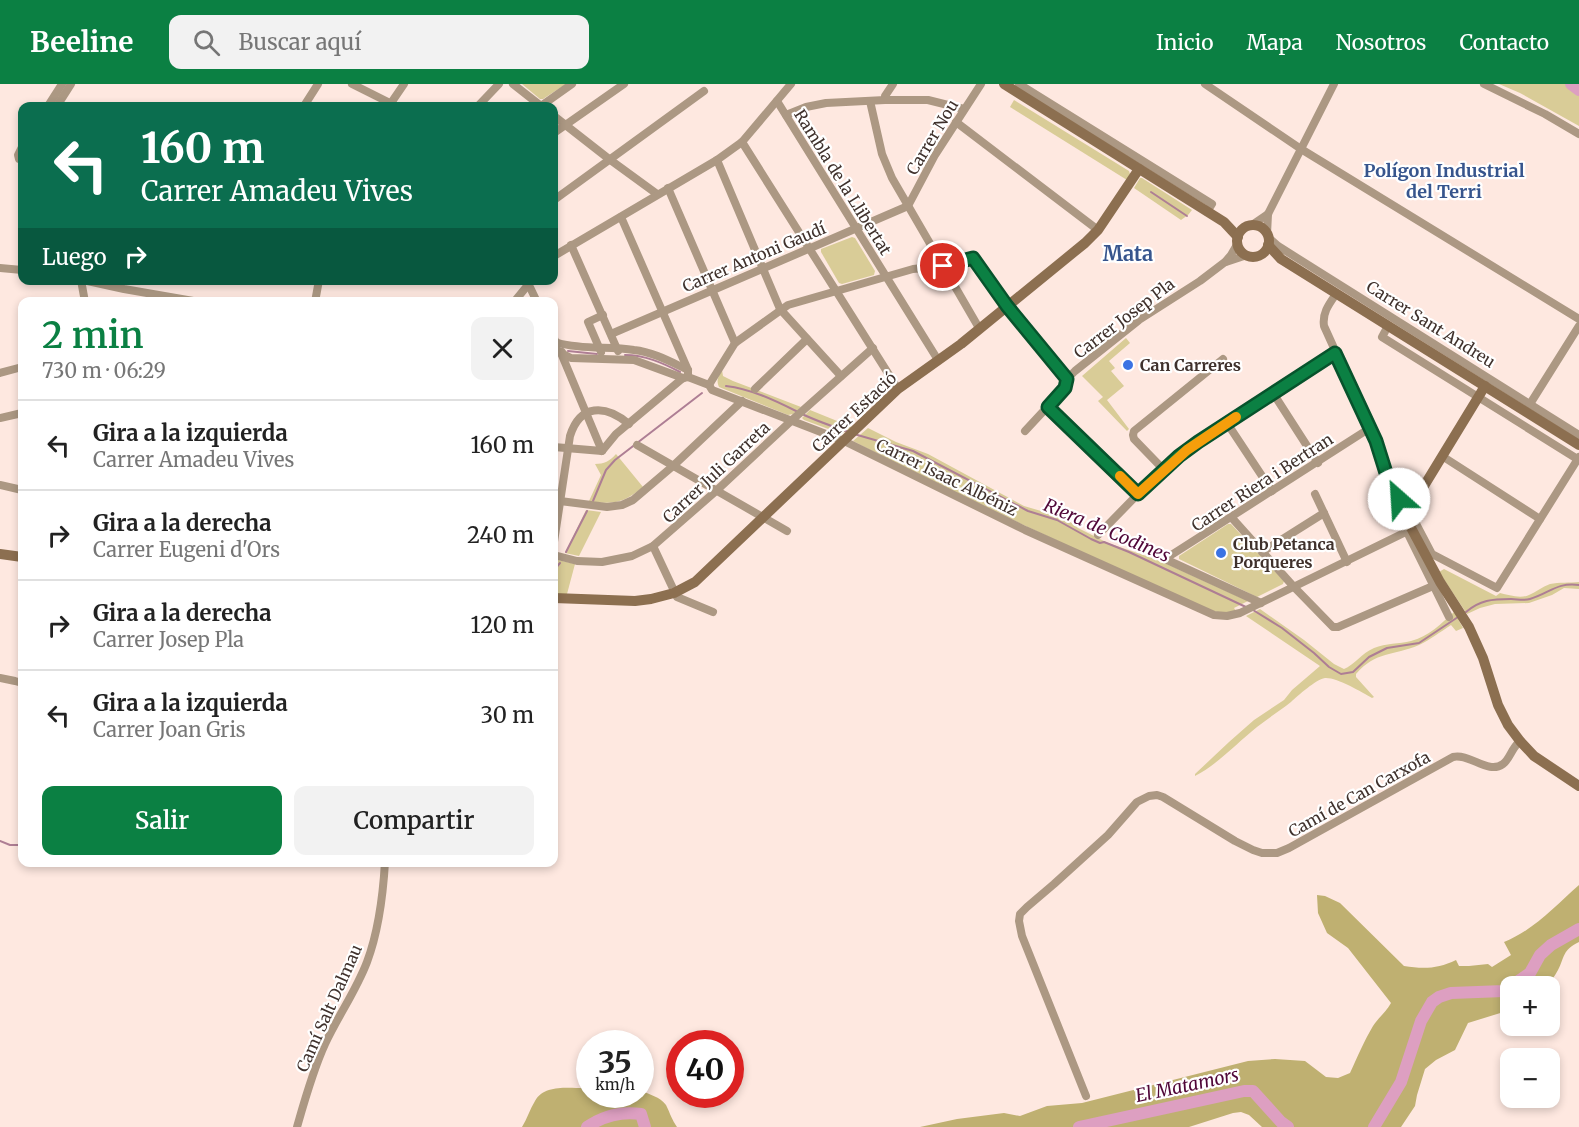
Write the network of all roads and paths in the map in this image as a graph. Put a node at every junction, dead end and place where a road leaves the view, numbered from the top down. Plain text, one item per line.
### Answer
1 (62, 84) edge
2 (71, 84) edge
3 (318, 84) edge
4 (352, 84) edge
5 (404, 84) edge
6 (499, 84) edge
7 (513, 84) edge
8 (572, 84) edge
9 (624, 84) edge
10 (791, 84) edge
11 (893, 84) edge
12 (981, 84) edge
13 (1004, 84) edge
14 (1019, 84) edge
15 (1205, 84) edge
16 (1334, 84) edge
17 (1484, 84) edge
18 (704, 91) dead end
19 (885, 100) junction
20 (777, 101) junction
21 (870, 101) junction
22 (51, 102) edge
23 (60, 102) edge
24 (307, 102) edge
25 (385, 102) edge
26 (394, 102) edge
27 (482, 102) edge
28 (536, 102) edge
29 (547, 102) edge
30 (964, 109) junction
31 (786, 114) junction
32 (558, 119) edge
33 (956, 122) junction
34 (565, 125) junction
35 (558, 130) edge
36 (1579, 134) edge
37 (742, 142) junction
38 (1301, 148) junction
39 (609, 159) junction
40 (717, 160) junction
41 (1139, 169) junction
42 (668, 188) junction
43 (657, 194) junction
44 (558, 197) edge
45 (908, 206) junction
46 (1207, 212) junction
47 (1268, 214) junction
48 (621, 217) junction
49 (856, 228) junction
50 (1098, 230) junction
51 (1243, 233) junction
52 (1268, 239) junction
53 (571, 245) junction
54 (810, 248) junction
55 (558, 253) edge
56 (1247, 255) junction
57 (1260, 255) junction
58 (1281, 259) junction
59 (1225, 262) junction
60 (943, 266) junction
61 (0, 268) edge
62 (762, 268) junction
63 (18, 270) edge
64 (886, 277) junction
65 (103, 285) edge
66 (712, 290) junction
67 (837, 291) junction
68 (1336, 294) junction
69 (171, 297) edge
70 (1007, 306) junction
71 (780, 309) junction
72 (661, 311) junction
73 (603, 315) junction
74 (1579, 319) edge
75 (1388, 326) junction
76 (1579, 326) edge
77 (980, 328) junction
78 (611, 334) junction
79 (807, 339) junction
80 (558, 343) edge
81 (735, 343) junction
82 (598, 344) junction
83 (565, 345) junction
84 (873, 348) junction
85 (617, 349) junction
86 (558, 351) edge
87 (1335, 353) junction
88 (563, 357) junction
89 (604, 359) junction
90 (1222, 359) dead end
91 (622, 360) junction
92 (938, 360) junction
93 (18, 368) edge
94 (0, 373) edge
95 (686, 375) junction
96 (841, 376) junction
97 (1067, 379) junction
98 (709, 385) junction
99 (1485, 386) junction
100 (755, 389) dead end
101 (898, 389) junction
102 (1273, 393) junction
103 (1478, 397) junction
104 (742, 401) junction
105 (1530, 404) junction
106 (1048, 407) junction
107 (18, 413) edge
108 (587, 413) junction
109 (0, 418) edge
110 (793, 419) junction
111 (1227, 423) junction
112 (629, 424) junction
113 (1370, 428) junction
114 (1025, 431) dead end
115 (1579, 435) edge
116 (847, 439) junction
117 (637, 445) dead end
118 (1579, 446) edge
119 (558, 447) edge
120 (568, 448) junction
121 (602, 451) junction
122 (1442, 456) junction
123 (1579, 459) edge
124 (1318, 463) junction
125 (673, 466) junction
126 (1164, 470) junction
127 (0, 485) edge
128 (18, 489) edge
129 (716, 491) junction
130 (1272, 491) junction
131 (1138, 494) junction
132 (1315, 494) dead end
133 (560, 501) junction
134 (1404, 502) junction
135 (1324, 513) junction
136 (558, 515) edge
137 (762, 518) junction
138 (1232, 518) junction
139 (1540, 519) junction
140 (1409, 528) junction
141 (787, 531) dead end
142 (1098, 535) dead end
143 (653, 546) junction
144 (1262, 552) junction
145 (0, 554) edge
146 (18, 556) edge
147 (558, 556) edge
148 (1347, 562) junction
149 (1437, 584) junction
150 (1293, 587) junction
151 (674, 593) junction
152 (558, 598) edge
153 (1261, 603) junction
154 (713, 612) dead end
155 (1449, 617) dead end
156 (0, 678) edge
157 (18, 682) edge
158 (1520, 741) junction
159 (1579, 786) edge
160 (385, 867) edge
161 (1086, 1096) dead end
162 (297, 1127) edge

1 - 22 street
2 - 23 street
3 - 24 street
4 - 25 street
5 - 26 street
6 - 27 street
7 - 28 street
8 - 29 street
9 - 34 street
10 - 20 street
11 - 19 street
12 - 30 street, Carrer Nou
13 - 41 street
14 - 46 street
15 - 38 street
16 - 38 street
17 - 36 street
18 - 39 street
19 - 21 street
19 - 30 street
20 - 31 street, Rambla de la Llibertat
20 - 37 street
21 - 31 street
21 - 45 street
30 - 33 street, Carrer Nou
31 - 49 street, Rambla de la Llibertat
32 - 34 street
33 - 45 street, Carrer Nou
33 - 50 street
34 - 35 street
34 - 39 street
37 - 40 street
37 - 54 street
38 - 47 street
38 - 74 street
39 - 43 street
39 - 44 street
40 - 42 street
40 - 62 street
41 - 46 street
41 - 50 street, Carrer Estació
42 - 43 street
42 - 66 street
43 - 48 street
45 - 49 street, Carrer Antoni Gaudí
45 - 60 street
46 - 51 street
47 - 51 street
47 - 52 street
48 - 53 street
48 - 72 street
49 - 54 street, Carrer Antoni Gaudí
49 - 64 street, Rambla de la Llibertat
50 - 70 street, Carrer Estació
51 - 52 street
51 - 56 street
51 - 59 street, Carrer Josep Pla
52 - 57 street
52 - 58 street
52 - 105 street, Carrer Sant Andreu
53 - 55 street
53 - 73 street
54 - 62 street, Carrer Antoni Gaudí
54 - 67 street
56 - 57 street
56 - 59 street, Carrer Josep Pla
57 - 58 street
58 - 68 street
59 - 97 street, Carrer Josep Pla
60 - 64 street
60 - 70 street
60 - 77 street
61 - 63 street
62 - 66 street, Carrer Antoni Gaudí
62 - 71 street
64 - 67 street
64 - 92 street, Rambla de la Llibertat
65 - 69 street
66 - 72 street, Carrer Antoni Gaudí
66 - 81 street
67 - 71 street
67 - 84 street
68 - 75 street
68 - 87 street
70 - 77 street, Carrer Estació
70 - 97 street
71 - 79 street
71 - 81 street
72 - 78 street, Carrer Antoni Gaudí
72 - 95 street
73 - 78 street
73 - 82 street
75 - 99 street
75 - 103 street
76 - 105 street
77 - 92 street, Carrer Estació
78 - 85 street
79 - 96 street
79 - 100 street
80 - 83 street, Carrer Isaac Albéniz
81 - 98 street
82 - 83 street, Carrer Isaac Albéniz
82 - 85 street, Carrer Isaac Albéniz
82 - 89 street
83 - 88 street
84 - 96 street, Carrer Juli Garreta
84 - 101 street
85 - 91 street
85 - 95 street, Carrer Isaac Albéniz
86 - 88 street, Carrer Isaac Albéniz
87 - 102 street
87 - 113 street
88 - 89 street, Carrer Isaac Albéniz
88 - 108 street
89 - 91 street, Carrer Isaac Albéniz
90 - 126 street
91 - 95 street, Carrer Isaac Albéniz
92 - 101 street, Carrer Estació
93 - 94 street
95 - 98 street, Carrer Isaac Albéniz
95 - 112 street
96 - 110 street, Carrer Juli Garreta
97 - 106 street, Carrer Josep Pla
98 - 104 street, Carrer Isaac Albéniz
99 - 103 street
99 - 118 street
101 - 116 street, Carrer Estació
102 - 111 street
102 - 124 street
103 - 122 street
103 - 123 street
104 - 110 street, Carrer Isaac Albéniz
104 - 125 street
105 - 115 street, Carrer Sant Andreu
106 - 114 street, Carrer Josep Pla
106 - 131 street
107 - 109 street
108 - 112 street
108 - 120 street
108 - 121 street
110 - 116 street, Carrer Isaac Albéniz
110 - 129 street, Carrer Juli Garreta
111 - 126 street
111 - 130 street
112 - 121 street
113 - 124 street, Carrer Riera i Bertran
113 - 134 street
116 - 137 street, Carrer Estació
116 - 153 street, Carrer Isaac Albéniz
117 - 125 street
119 - 120 street
120 - 121 street
120 - 133 street
122 - 134 street
122 - 139 street
123 - 139 street
124 - 130 street, Carrer Riera i Bertran
125 - 129 street
125 - 133 street
126 - 131 street
127 - 128 street
129 - 137 street
129 - 143 street, Carrer Juli Garreta
130 - 138 street, Carrer Riera i Bertran
131 - 142 street
132 - 135 street
133 - 136 street
134 - 139 street
134 - 140 street
135 - 144 street
135 - 148 street
137 - 141 street
137 - 151 street, Carrer Estació
138 - 144 street
138 - 153 street, Carrer Riera i Bertran
140 - 148 street, Carrer Isaac Albéniz
140 - 149 street
143 - 147 street, Carrer Juli Garreta
143 - 151 street
144 - 150 street
145 - 146 street
148 - 150 street, Carrer Isaac Albéniz
149 - 150 street
149 - 155 street
149 - 158 street
150 - 153 street, Carrer Isaac Albéniz
151 - 152 street, Carrer Estació
151 - 154 street
156 - 157 street
158 - 159 street
158 - 161 street, Camí de Can Carxofa
160 - 162 street, Camí Salt Dalmau

